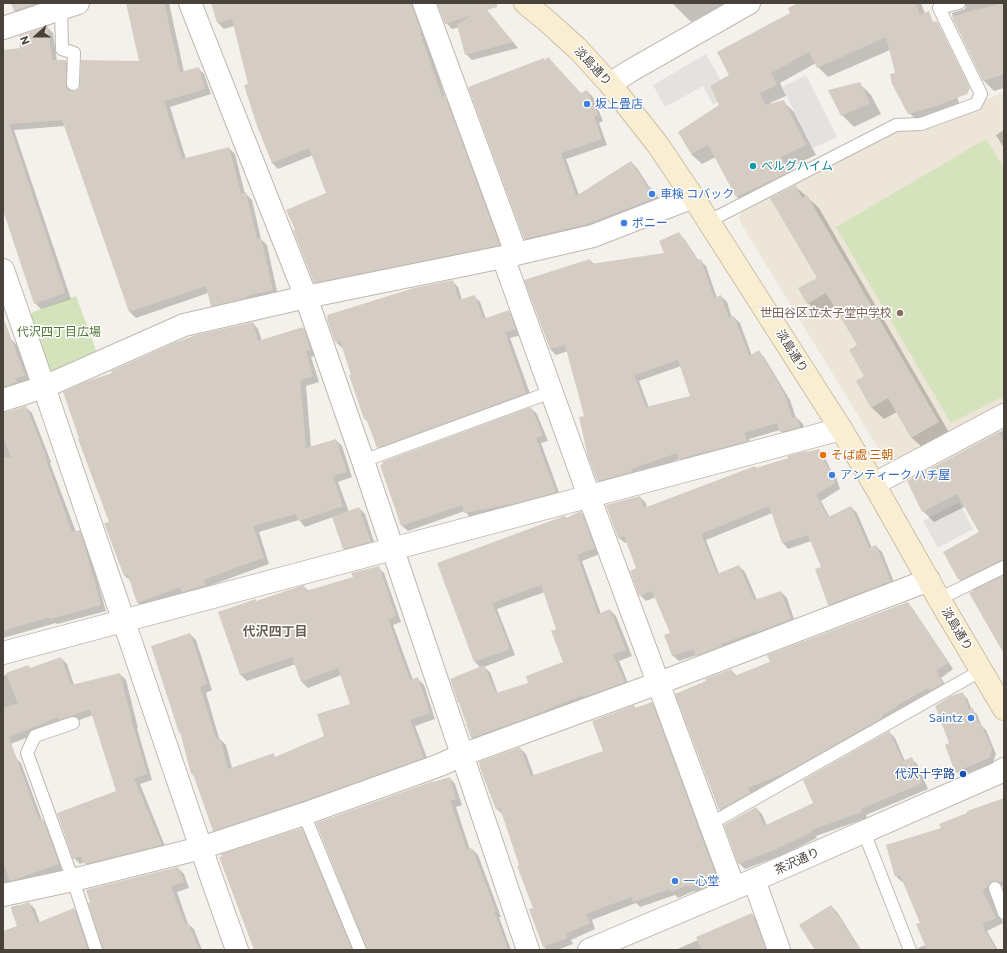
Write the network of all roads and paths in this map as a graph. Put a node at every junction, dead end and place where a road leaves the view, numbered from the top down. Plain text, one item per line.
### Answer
1 (190, 3) edge
2 (424, 3) edge
3 (525, 3) edge
4 (749, 3) edge
5 (959, 3) edge
6 (70, 6) edge
7 (3, 28) edge
8 (73, 84) dead end
9 (610, 84) junction
10 (693, 197) junction
11 (710, 221) junction
12 (509, 255) junction
13 (3, 270) edge
14 (306, 297) junction
15 (44, 387) junction
16 (551, 392) junction
17 (3, 400) edge
18 (1004, 415) edge
19 (841, 429) junction
20 (363, 461) junction
21 (874, 484) junction
22 (589, 496) junction
23 (392, 549) junction
24 (1004, 567) edge
25 (929, 580) junction
26 (939, 599) junction
27 (123, 621) junction
28 (3, 653) edge
29 (982, 670) junction
30 (658, 683) junction
31 (1004, 709) edge
32 (73, 723) dead end
33 (462, 755) junction
34 (1004, 769) edge
35 (304, 814) junction
36 (710, 824) junction
37 (864, 832) junction
38 (201, 848) junction
39 (73, 880) junction
40 (754, 880) junction
41 (734, 888) junction
42 (995, 888) dead end
43 (3, 896) edge
44 (1004, 913) edge
45 (96, 950) edge
46 (237, 950) edge
47 (360, 950) edge
48 (528, 950) edge
49 (589, 950) edge
50 (778, 950) edge
51 (910, 950) edge

1 - 14 street
2 - 12 street
3 - 9 main road, 淡島通り
4 - 9 street
5 - 11 lane
6 - 7 street
6 - 8 lane
9 - 10 main road, 淡島通り
10 - 11 main road, 淡島通り
10 - 12 street
11 - 19 main road, 淡島通り
12 - 14 street
12 - 16 street
13 - 15 street
14 - 15 street
14 - 20 street
15 - 17 street
15 - 27 street
16 - 20 lane
16 - 22 street
18 - 21 street
19 - 21 main road, 淡島通り
19 - 22 street
20 - 23 street
21 - 25 main road, 淡島通り
22 - 23 street
22 - 30 street
23 - 27 street
23 - 33 street
24 - 26 lane
25 - 26 main road, 淡島通り
25 - 30 street
26 - 29 main road, 淡島通り
27 - 28 street
27 - 38 street
29 - 31 main road, 淡島通り
29 - 36 lane
30 - 33 street
30 - 36 street
32 - 39 lane
33 - 35 street
33 - 48 street
34 - 37 street, 茶沢通り
35 - 38 street
35 - 47 lane
36 - 41 street
37 - 40 street, 茶沢通り
37 - 51 lane
38 - 39 street
38 - 46 street
39 - 43 street
39 - 45 lane
40 - 41 street, 茶沢通り
40 - 50 street
41 - 49 street, 茶沢通り
42 - 44 lane

